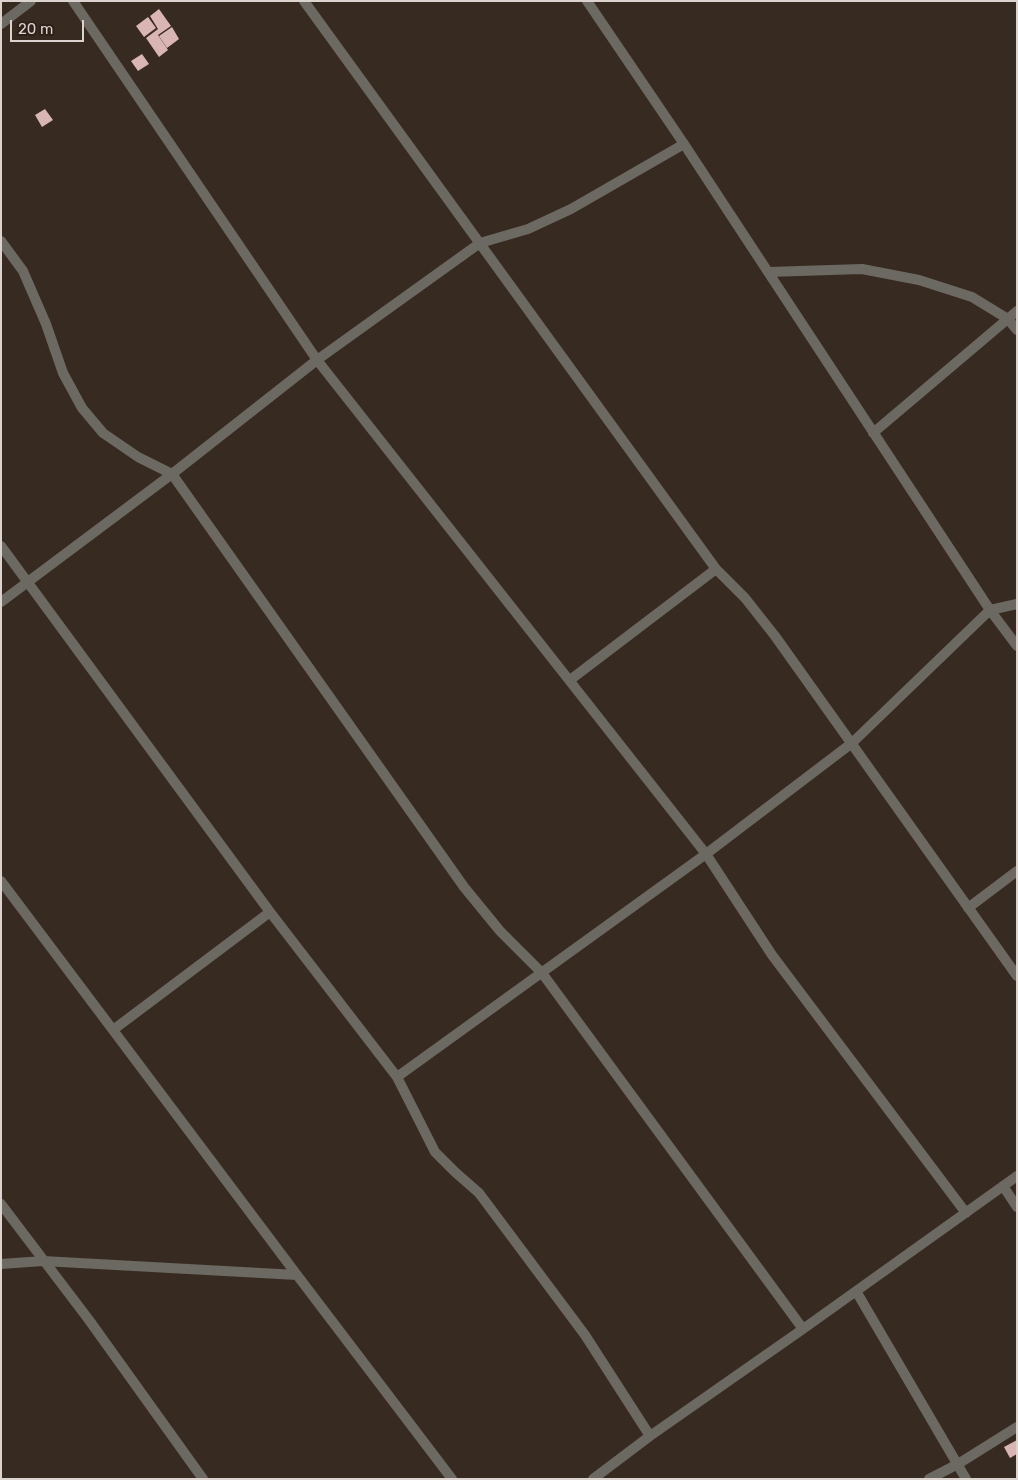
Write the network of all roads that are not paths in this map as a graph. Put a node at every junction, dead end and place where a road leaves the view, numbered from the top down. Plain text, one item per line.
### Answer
1 (31, 1) edge
2 (73, 1) edge
3 (304, 1) edge
4 (587, 1) edge
5 (1, 24) edge
6 (684, 144) junction
7 (1, 241) edge
8 (480, 242) junction
9 (768, 272) junction
10 (1017, 311) edge
11 (1008, 319) junction
12 (1017, 330) edge
13 (317, 360) junction
14 (873, 433) junction
15 (172, 474) junction
16 (1, 546) edge
17 (716, 568) junction
18 (28, 582) junction
19 (1, 602) edge
20 (1017, 604) edge
21 (990, 610) junction
22 (1017, 646) edge
23 (570, 680) junction
24 (852, 744) junction
25 (706, 854) junction
26 (1017, 871) edge
27 (1, 881) edge
28 (968, 908) junction
29 (270, 912) junction
30 (542, 973) junction
31 (1017, 976) edge
32 (114, 1030) junction
33 (397, 1076) junction
34 (1017, 1176) edge
35 (1003, 1186) junction
36 (1, 1204) edge
37 (1017, 1207) edge
38 (966, 1213) junction
39 (44, 1261) junction
40 (1, 1264) edge
41 (297, 1275) junction
42 (856, 1291) junction
43 (803, 1329) junction
44 (1017, 1427) edge
45 (650, 1436) junction
46 (958, 1464) junction
47 (203, 1479) edge
48 (452, 1479) edge
49 (593, 1479) edge
50 (929, 1479) edge
51 (966, 1479) edge

1 - 5 street
2 - 13 street
3 - 8 street
4 - 6 street
6 - 8 street
6 - 9 street
7 - 15 street
8 - 13 street
8 - 17 street
9 - 11 street
9 - 14 street
10 - 11 street
11 - 12 street
11 - 14 street
13 - 15 street
13 - 23 street
14 - 21 street
15 - 18 street
15 - 30 street
16 - 18 street
17 - 23 street
17 - 24 street
18 - 19 street
18 - 29 street
20 - 21 street
21 - 22 street
21 - 24 street
23 - 25 street
24 - 25 street
24 - 28 street
25 - 30 street
25 - 38 street
26 - 28 street
27 - 32 street
28 - 31 street
29 - 32 street
29 - 33 street
30 - 33 street
30 - 43 street
32 - 41 street
33 - 45 street
34 - 35 street
35 - 37 street
35 - 38 street
36 - 39 street
38 - 42 street
39 - 40 street
39 - 41 street
39 - 47 street
41 - 48 street
42 - 43 street
42 - 46 street
43 - 45 street
44 - 46 street
45 - 49 street
46 - 50 street
46 - 51 street

